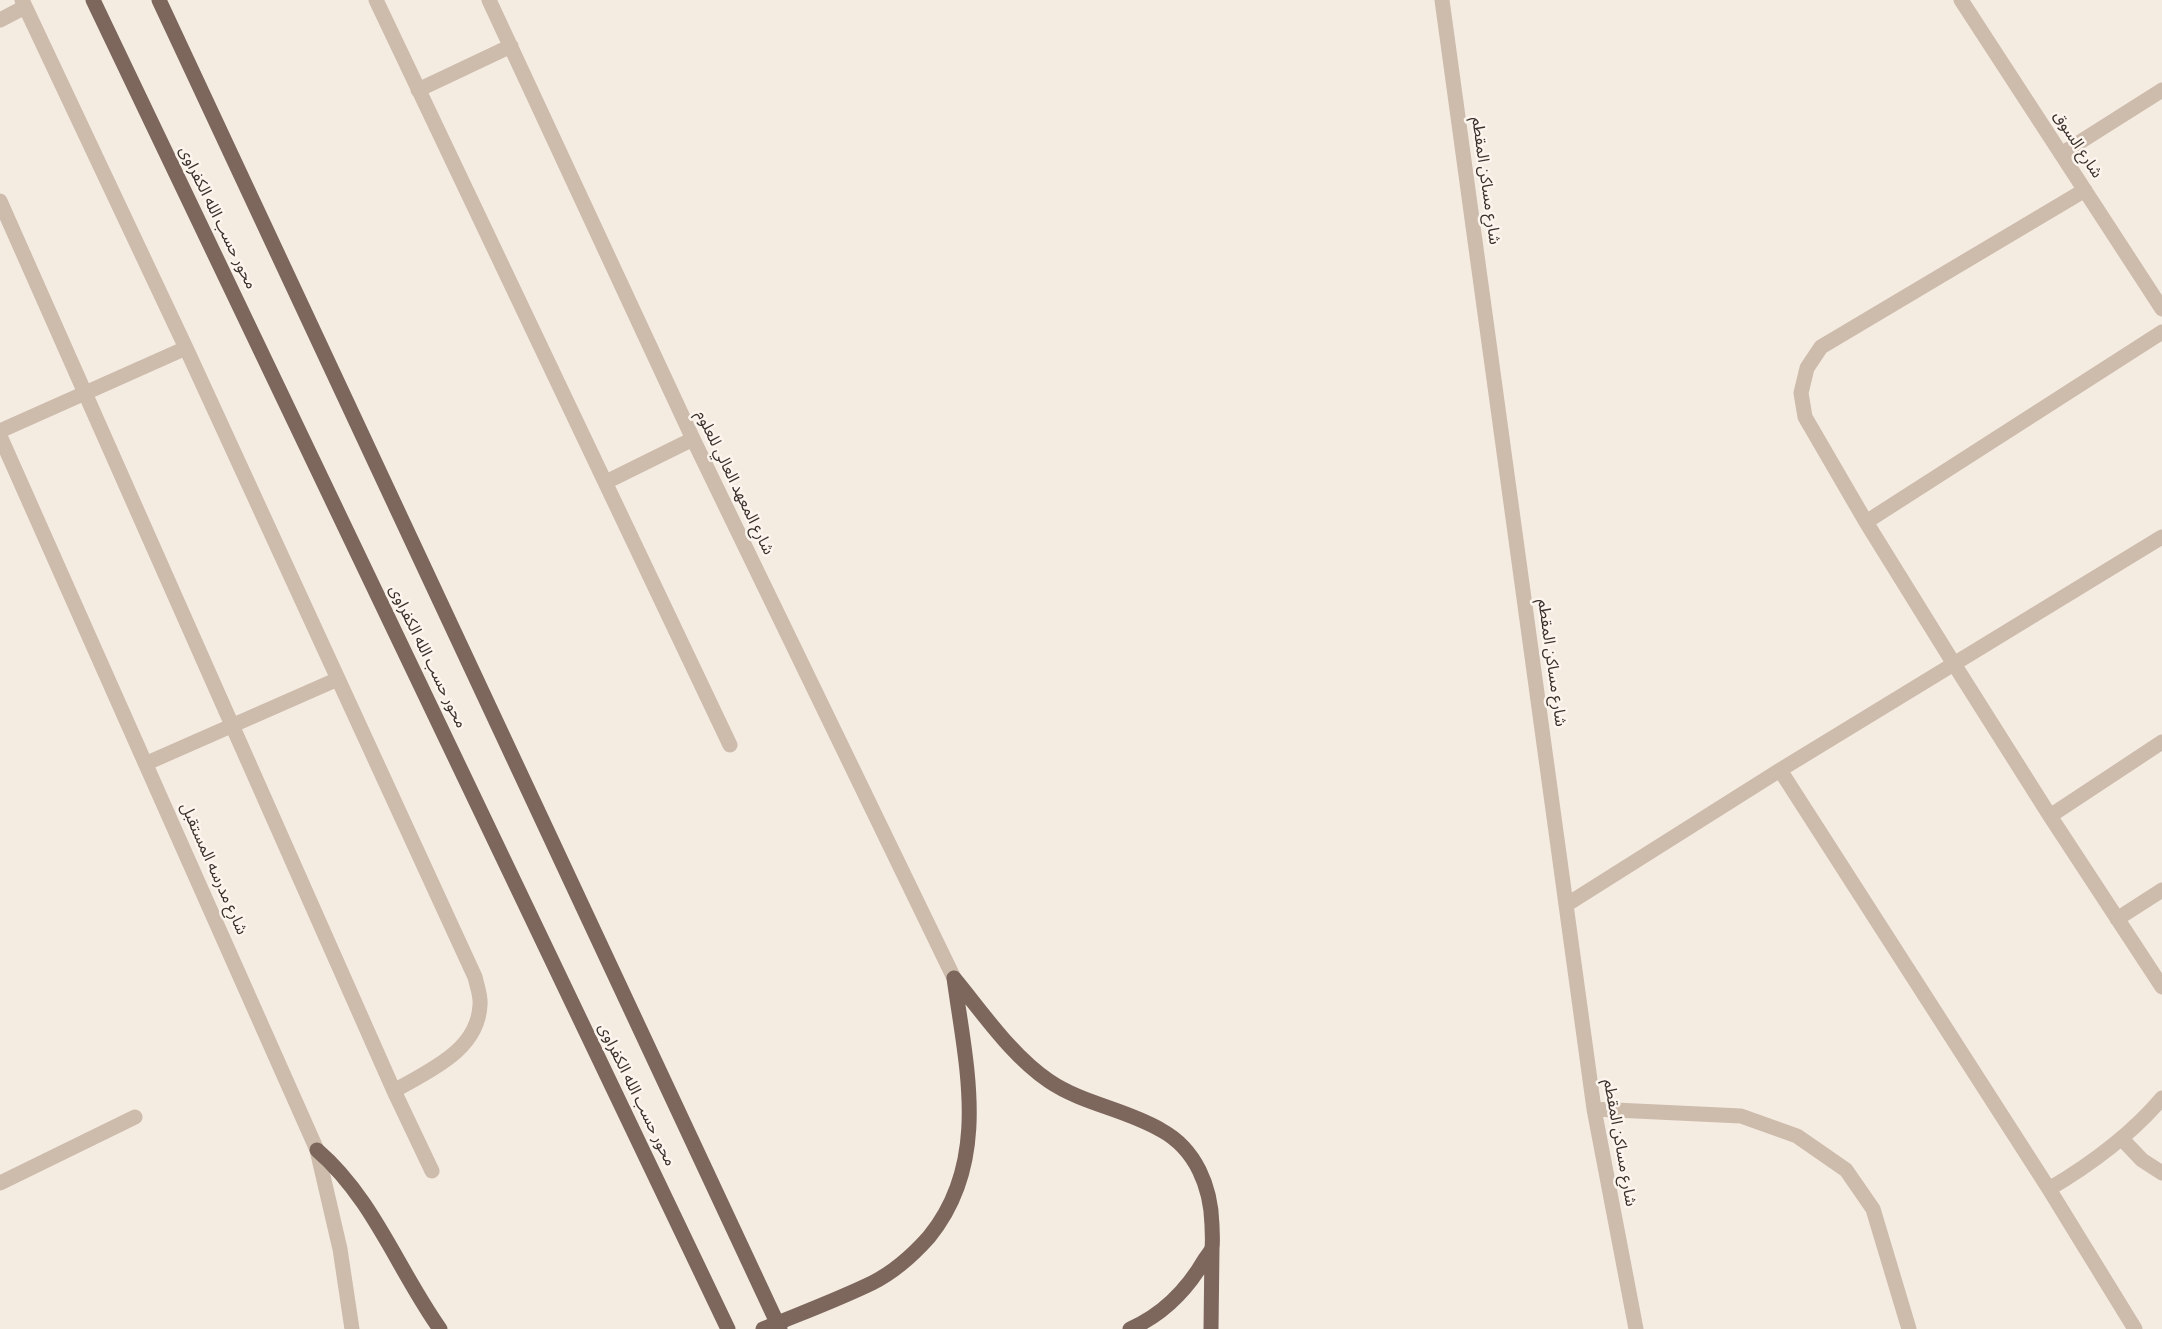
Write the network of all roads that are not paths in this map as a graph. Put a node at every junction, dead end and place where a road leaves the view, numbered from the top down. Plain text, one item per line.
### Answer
1 (93, 0) edge
2 (159, 0) edge
3 (376, 0) edge
4 (489, 0) edge
5 (1442, 0) edge
6 (1961, 0) edge
7 (24, 3) edge
8 (0, 20) edge
9 (511, 46) junction
10 (418, 90) junction
11 (2162, 90) edge
12 (2061, 154) junction
13 (2085, 190) junction
14 (0, 201) edge
15 (2162, 309) edge
16 (2162, 332) edge
17 (186, 348) junction
18 (85, 393) junction
19 (0, 431) edge
20 (0, 436) edge
21 (693, 439) junction
22 (606, 482) junction
23 (1866, 522) junction
24 (2162, 537) edge
25 (1954, 664) junction
26 (338, 679) junction
27 (232, 725) junction
28 (2162, 742) edge
29 (730, 745) dead end
30 (147, 763) junction
31 (1780, 770) junction
32 (2050, 816) junction
33 (2162, 890) edge
34 (1566, 904) junction
35 (2117, 919) junction
36 (954, 978) junction
37 (2162, 987) edge
38 (394, 1091) junction
39 (2162, 1098) edge
40 (1594, 1109) junction
41 (135, 1117) dead end
42 (2122, 1139) junction
43 (317, 1150) junction
44 (432, 1171) dead end
45 (2162, 1173) edge
46 (0, 1183) edge
47 (2049, 1189) junction
48 (1212, 1248) junction
49 (352, 1329) edge
50 (440, 1329) edge
51 (728, 1329) edge
52 (763, 1329) edge
53 (780, 1329) edge
54 (1130, 1329) edge
55 (1211, 1329) edge
56 (1636, 1329) edge
57 (1909, 1329) edge
58 (2136, 1329) edge

1 - 51 main road, محور حسب الله الكفراوى
2 - 53 main road, محور حسب الله الكفراوى, bridge
3 - 10 street
4 - 9 street, شارع المعهد العالي للعلوم
5 - 34 street, شارع مساكن المقطم
6 - 12 street, شارع السوق
7 - 8 street
7 - 17 street
9 - 10 street
9 - 21 street, شارع المعهد العالي للعلوم
10 - 22 street
11 - 12 street
12 - 13 street, شارع السوق
13 - 15 street, شارع السوق
13 - 23 street
14 - 18 street
16 - 23 street
17 - 18 street
17 - 26 street
18 - 19 street
18 - 27 street
20 - 30 street, شارع مدرسه المستقبل
21 - 22 street
21 - 36 street, شارع المعهد العالي للعلوم
22 - 29 street
23 - 25 street
24 - 25 street
25 - 31 street
25 - 32 street
26 - 27 street
26 - 38 street
27 - 30 street
27 - 38 street
28 - 32 street
30 - 43 street, شارع مدرسه المستقبل
31 - 34 street
31 - 47 street
32 - 35 street
33 - 35 street
34 - 40 street, شارع مساكن المقطم
35 - 37 street
36 - 48 main road
36 - 52 main road
38 - 44 street
39 - 42 street
40 - 56 street, شارع مساكن المقطم
40 - 57 street
41 - 46 street
42 - 45 street
42 - 47 street
43 - 49 street, شارع مدرسه المستقبل
43 - 50 main road
47 - 58 street
48 - 54 main road
48 - 55 main road

